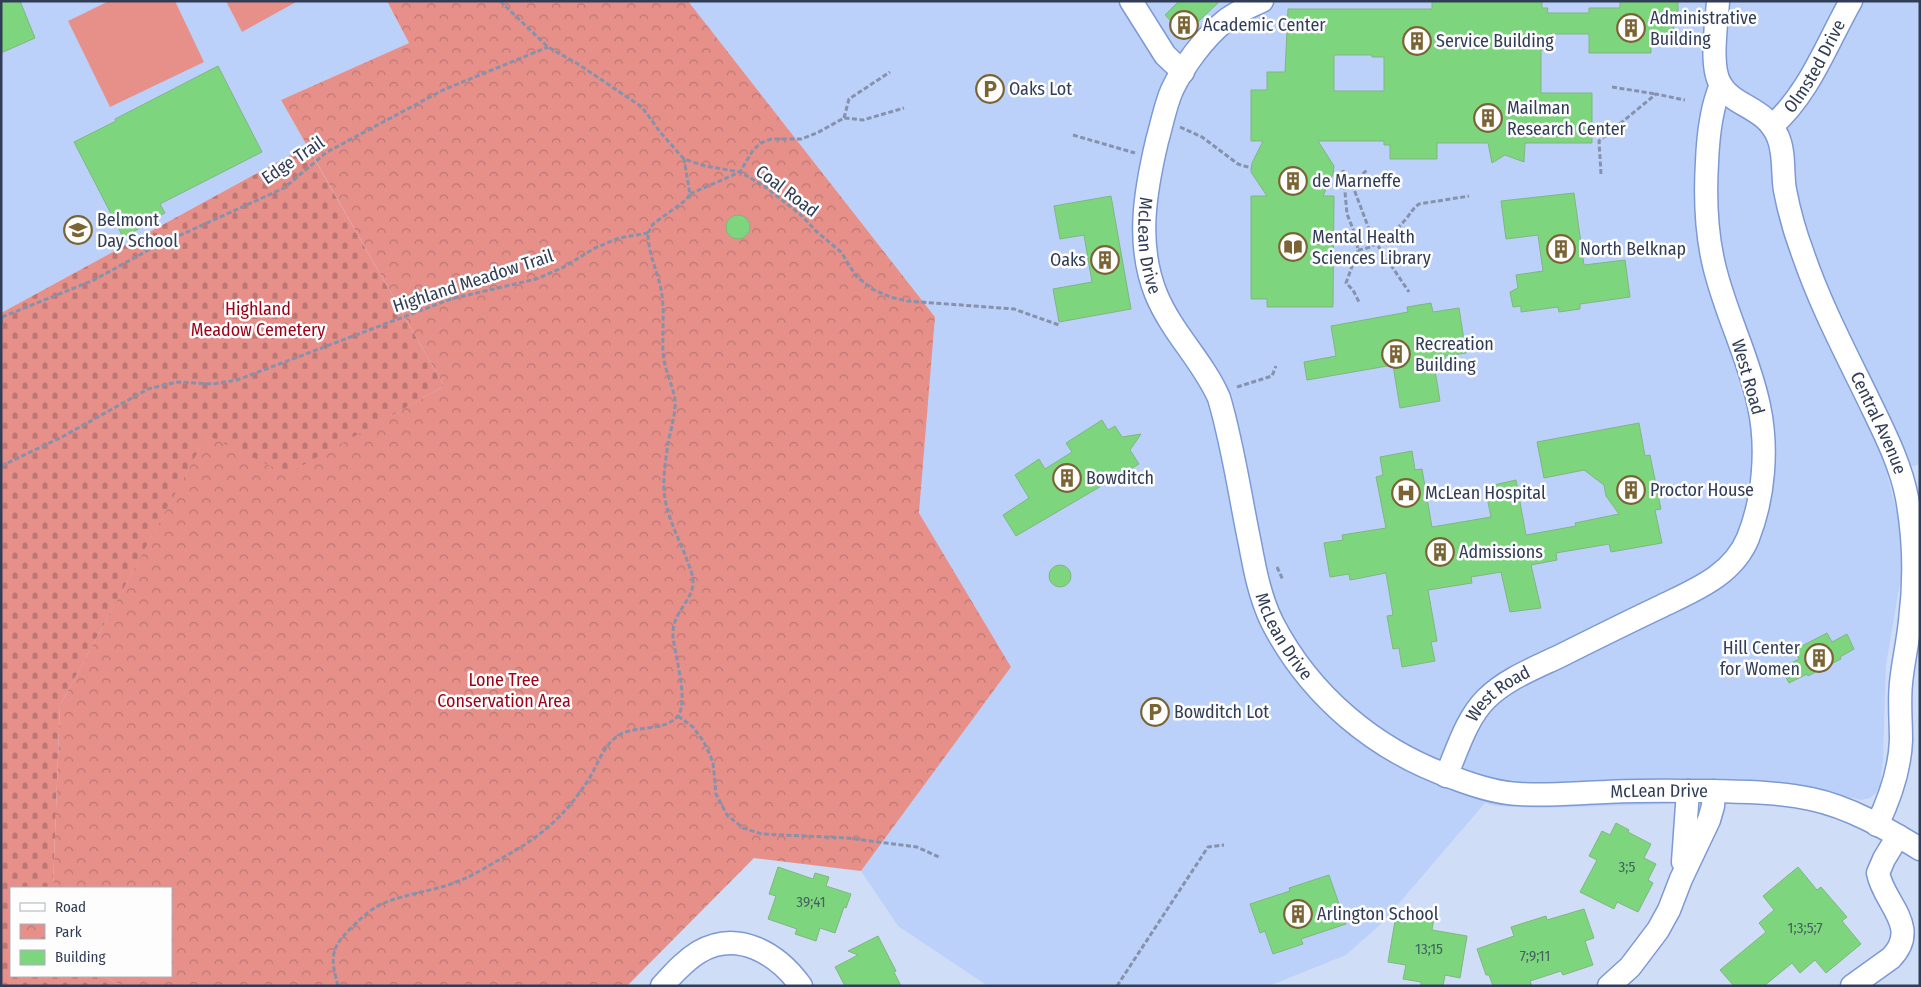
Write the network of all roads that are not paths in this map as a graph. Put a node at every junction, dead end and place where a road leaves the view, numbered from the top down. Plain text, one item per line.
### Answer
1 (1131, 1) edge
2 (1262, 1) edge
3 (1718, 1) edge
4 (1851, 1) edge
5 (1183, 72) junction
6 (1721, 85) junction
7 (1772, 126) junction
8 (1916, 586) edge
9 (1915, 619) edge
10 (1446, 776) junction
11 (1688, 791) junction
12 (1714, 791) junction
13 (1877, 825) junction
14 (1898, 836) junction
15 (1920, 850) edge
16 (1681, 879) junction
17 (662, 986) edge
18 (801, 986) edge
19 (1609, 986) edge
20 (1852, 986) edge

1 - 5 street
2 - 5 street, McLean Drive
3 - 6 street, West Road
4 - 7 street, Olmsted Drive
5 - 10 street, McLean Drive
6 - 7 street, Central Avenue
6 - 10 street, West Road
7 - 8 street, Central Avenue
8 - 9 street, Central Avenue
9 - 13 street, Central Avenue
10 - 11 street, McLean Drive
11 - 12 street, McLean Drive
11 - 16 street
12 - 13 street, McLean Drive
12 - 16 street
13 - 14 street, McLean Drive
14 - 15 street, McLean Drive
14 - 20 street
16 - 19 street
17 - 18 street

